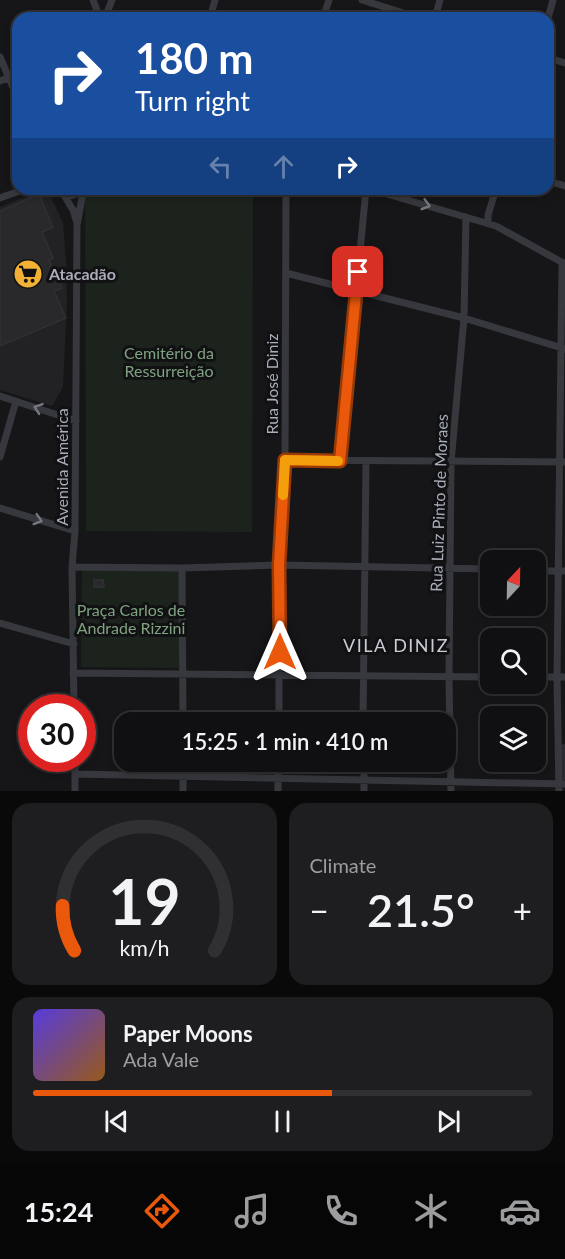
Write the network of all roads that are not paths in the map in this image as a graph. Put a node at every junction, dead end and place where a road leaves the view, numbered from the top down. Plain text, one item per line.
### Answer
1 (362, 0) edge
2 (377, 2) edge
3 (403, 12) edge
4 (0, 57) edge
5 (12, 77) edge
6 (9, 78) junction
7 (0, 81) edge
8 (12, 85) edge
9 (64, 195) joint
10 (73, 195) edge
11 (82, 195) edge
12 (286, 195) edge
13 (367, 195) edge
14 (397, 195) edge
15 (494, 195) edge
16 (466, 217) junction
17 (488, 223) junction
18 (77, 225) junction
19 (563, 263) edge
20 (286, 273) junction
21 (357, 291) junction
22 (464, 318) junction
23 (563, 348) edge
24 (0, 396) edge
25 (16, 401) junction
26 (76, 421) junction
27 (0, 457) edge
28 (285, 460) junction
29 (340, 461) junction
30 (366, 462) junction
31 (451, 462) junction
32 (562, 462) edge
33 (0, 508) edge
34 (75, 531) junction
35 (279, 565) junction
36 (364, 566) junction
37 (72, 567) junction
38 (182, 568) junction
39 (450, 568) junction
40 (480, 569) edge
41 (546, 571) edge
42 (561, 572) edge
43 (0, 623) edge
44 (74, 644) junction
45 (73, 673) junction
46 (184, 674) junction
47 (280, 674) junction
48 (362, 675) junction
49 (449, 676) junction
50 (480, 677) edge
51 (561, 677) edge
52 (74, 694) edge
53 (183, 712) edge
54 (279, 712) edge
55 (363, 712) edge
56 (183, 772) edge
57 (278, 772) edge
58 (364, 772) edge
59 (75, 774) joint
60 (183, 777) junction
61 (278, 778) junction
62 (364, 780) junction
63 (452, 782) junction
64 (561, 787) edge
65 (75, 791) edge
66 (183, 791) edge
67 (278, 791) edge
68 (364, 791) edge
69 (451, 791) edge

1 - 2 street
2 - 3 street
4 - 6 street
5 - 6 street
6 - 7 street
6 - 8 street
9 - 10 street
9 - 18 street, Avenida América
11 - 18 street, Avenida América
12 - 20 street, Rua José Diniz
13 - 21 street
14 -> 16 street
15 - 17 street
16 - 17 street
16 - 22 street, Rua Luiz Pinto de Moraes
17 - 19 street
18 - 26 street, Avenida América
19 - 23 street
20 - 21 street
20 - 28 street, Rua José Diniz
21 - 22 street
21 - 29 street
22 - 23 street
22 - 31 street, Rua Luiz Pinto de Moraes
23 - 32 street
24 - 25 street
26 -> 25 street
25 - 27 street
26 - 34 street, Avenida América
28 - 29 street
28 - 35 street, Rua José Diniz
29 - 30 street
30 - 31 street
30 - 36 street
31 - 32 street
31 - 39 street, Rua Luiz Pinto de Moraes
32 - 42 street
33 -> 34 street
34 - 37 street, Avenida América
35 - 36 street
35 - 38 street
35 - 47 street, Rua José Diniz
36 - 39 street
36 - 48 street
37 - 38 street
37 - 44 street, Avenida América
38 - 46 street
39 - 40 street
39 - 49 street, Rua Luiz Pinto de Moraes
41 - 42 street
42 - 51 street
43 - 44 street
44 - 45 street, Avenida América
45 - 46 street
45 - 52 street, Avenida América
46 - 47 street
46 - 53 street
47 - 48 street
47 - 54 street, Rua José Diniz
48 - 49 street
48 - 55 street
49 - 50 street
49 - 63 street, Rua Luiz Pinto de Moraes
51 - 64 street
56 - 60 street
57 - 61 street
58 - 62 street
59 - 60 street
59 - 65 street
60 - 61 street
60 - 66 street
61 - 62 street
61 - 67 street
62 - 63 street
62 - 68 street
63 - 64 street
63 - 69 street, Rua Luiz Pinto de Moraes

